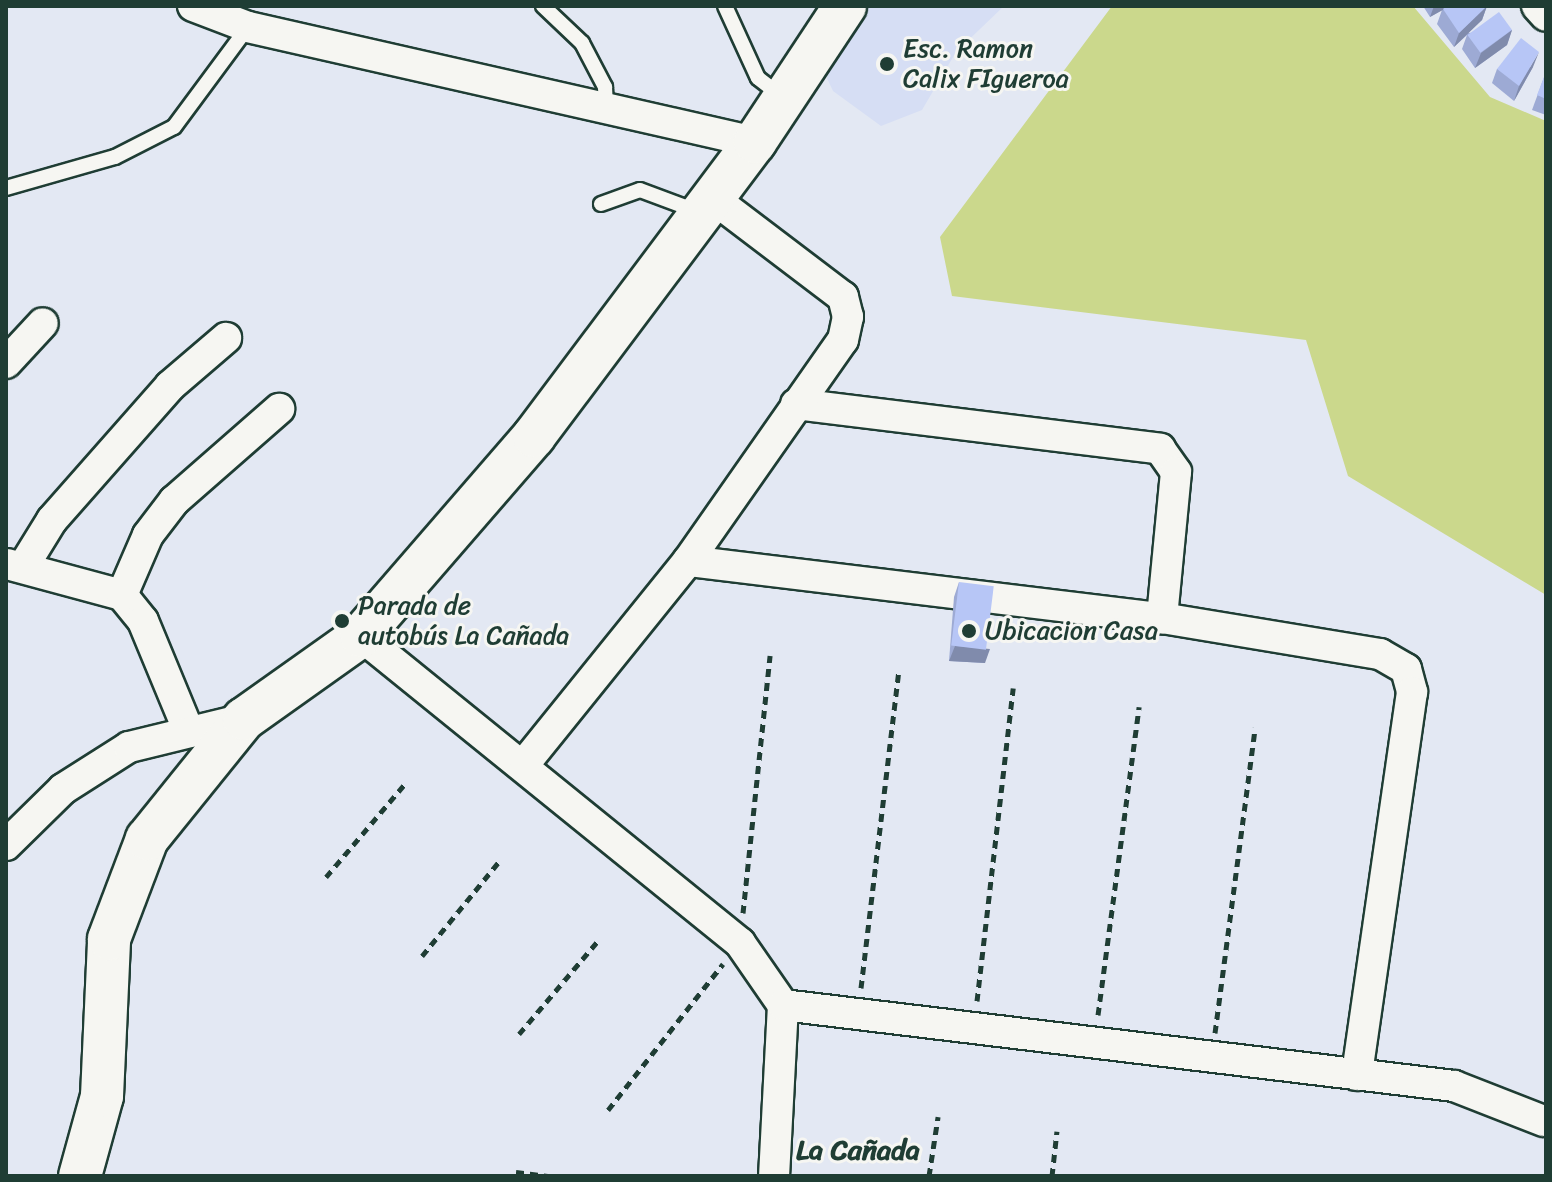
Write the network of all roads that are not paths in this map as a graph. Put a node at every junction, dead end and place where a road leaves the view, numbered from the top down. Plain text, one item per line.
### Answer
1 (193, 6) edge
2 (543, 6) edge
3 (725, 6) edge
4 (845, 6) edge
5 (1537, 6) edge
6 (1546, 16) edge
7 (248, 27) junction
8 (783, 98) junction
9 (606, 108) junction
10 (755, 142) junction
11 (6, 188) edge
12 (601, 204) dead end
13 (708, 206) junction
14 (43, 323) dead end
15 (226, 338) dead end
16 (6, 363) edge
17 (796, 404) junction
18 (279, 409) dead end
19 (688, 561) junction
20 (15, 565) edge
21 (122, 595) junction
22 (1162, 618) junction
23 (361, 636) junction
24 (244, 719) junction
25 (189, 732) junction
26 (525, 763) junction
27 (6, 845) edge
28 (783, 1005) junction
29 (1357, 1075) junction
30 (1544, 1121) dead end
31 (80, 1176) edge
32 (774, 1176) edge

1 - 7 street
2 - 9 lane
3 - 8 lane
4 - 8 main road
5 - 6 street
7 - 9 street
7 - 11 lane
8 - 10 main road
9 - 10 street
10 - 13 main road
12 - 13 lane
13 - 17 street
13 - 23 main road
14 - 16 street
15 - 20 street
17 - 19 street
17 - 22 street
18 - 21 street
19 - 22 street
19 - 26 street
20 - 21 street
21 - 25 street
22 - 29 street
23 - 24 main road
23 - 26 street
24 - 25 street
24 - 31 main road
25 - 27 street
26 - 28 street
28 - 29 street
28 - 32 street
29 - 30 street

